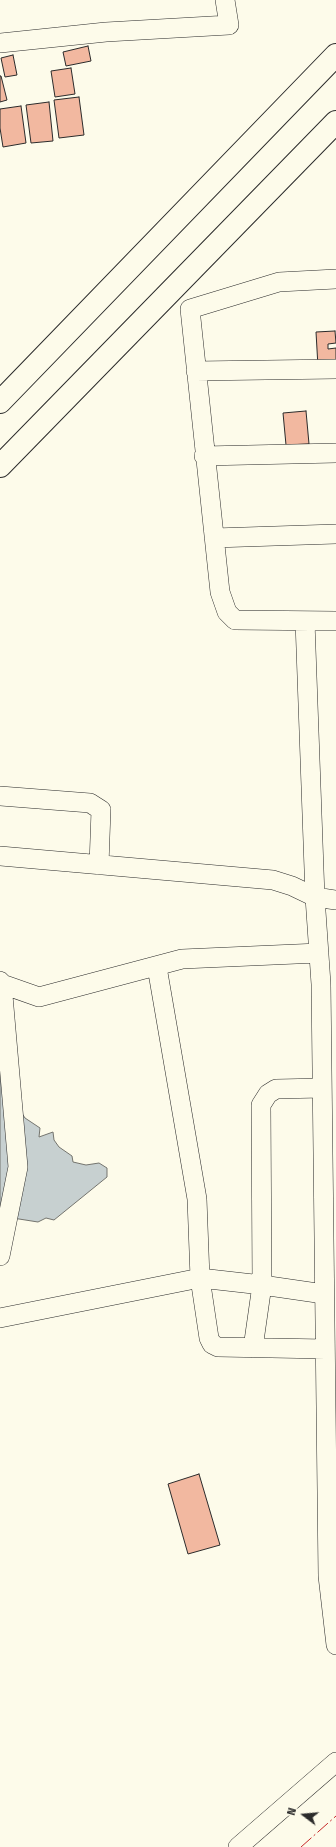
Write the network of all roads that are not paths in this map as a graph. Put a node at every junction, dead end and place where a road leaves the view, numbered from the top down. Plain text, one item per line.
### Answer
1 (225, 0) edge
2 (0, 42) edge
3 (336, 55) edge
4 (336, 122) edge
5 (336, 279) edge
6 (336, 369) edge
7 (196, 371) junction
8 (0, 402) edge
9 (336, 453) edge
10 (204, 456) junction
11 (0, 466) edge
12 (336, 534) edge
13 (214, 538) junction
14 (305, 621) junction
15 (336, 621) edge
16 (0, 796) edge
17 (0, 856) edge
18 (99, 865) junction
19 (315, 897) junction
20 (336, 900) edge
21 (318, 953) junction
22 (157, 967) junction
23 (1, 983) edge
24 (322, 1088) junction
25 (0, 1256) edge
26 (200, 1278) junction
27 (262, 1284) junction
28 (324, 1294) junction
29 (0, 1318) edge
30 (253, 1348) junction
31 (325, 1350) junction
32 (336, 1645) edge
33 (336, 1762) edge
34 (238, 1847) edge

1 - 2 street
3 - 8 main road
4 - 11 main road
5 - 7 street
6 - 7 street
7 - 10 street
9 - 10 street
10 - 13 street
12 - 13 street
13 - 14 street
14 - 15 street
14 - 19 street
16 - 18 street
17 - 18 street
18 - 19 street
19 - 20 street
19 - 21 street
21 - 22 street
21 - 24 street
22 - 23 street
22 - 26 street
23 - 25 street
24 - 27 street
24 - 28 street
26 - 27 street
26 - 29 street
26 - 30 street
27 - 28 street
27 - 30 street
28 - 31 street
30 - 31 street
31 - 32 street
33 - 34 street

